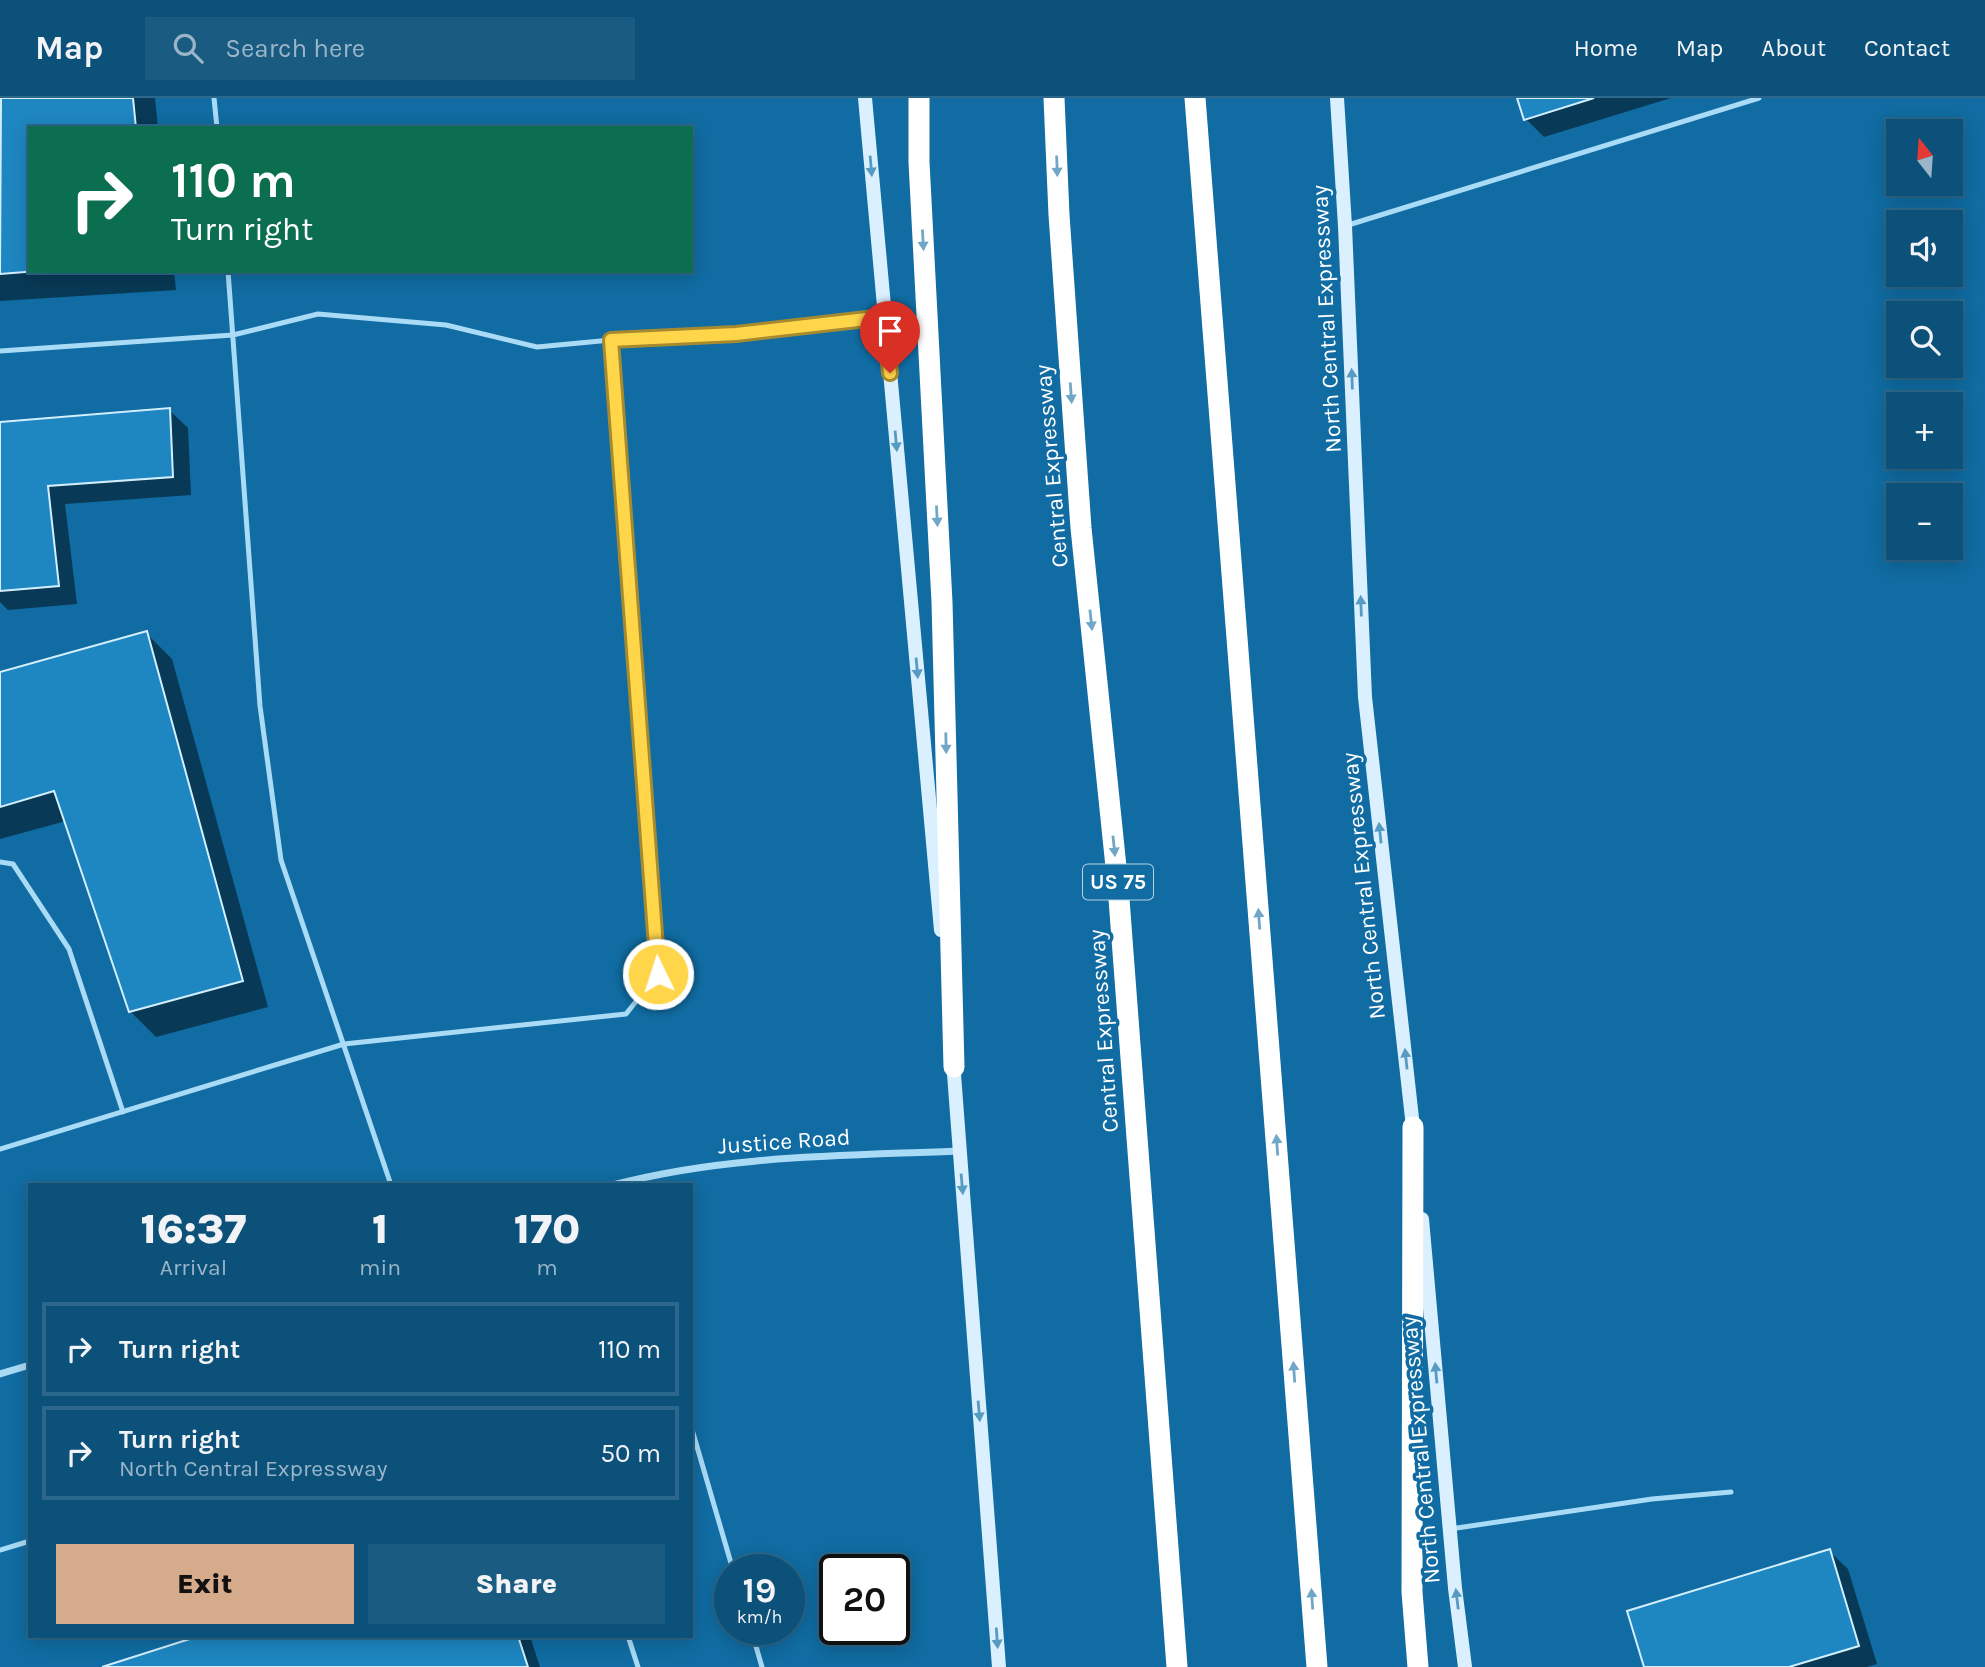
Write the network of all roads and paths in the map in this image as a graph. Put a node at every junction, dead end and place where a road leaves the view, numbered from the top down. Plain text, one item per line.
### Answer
1 (214, 98) edge
2 (865, 98) edge
3 (919, 98) edge
4 (1054, 98) edge
5 (1195, 98) edge
6 (1337, 98) edge
7 (1759, 98) edge
8 (217, 126) edge
9 (1345, 226) junction
10 (228, 273) edge
11 (884, 317) junction
12 (233, 335) junction
13 (611, 340) junction
14 (0, 351) edge
15 (0, 862) edge
16 (344, 1044) junction
17 (954, 1067) junction
18 (123, 1112) junction
19 (1413, 1127) junction
20 (0, 1149) edge
21 (959, 1150) junction
22 (390, 1183) edge
23 (621, 1183) edge
24 (28, 1365) edge
25 (0, 1374) edge
26 (693, 1433) edge
27 (1731, 1492) dead end
28 (1450, 1529) junction
29 (28, 1542) edge
30 (0, 1550) edge
31 (728, 1554) edge
32 (629, 1638) edge
33 (756, 1645) edge
34 (638, 1667) edge
35 (762, 1667) edge
36 (999, 1667) edge
37 (1177, 1667) edge
38 (1317, 1667) edge
39 (1418, 1667) edge
40 (1465, 1667) edge

1 - 8 lane
2 -> 11 main road
3 -> 17 highway
4 -> 37 highway, Central Expressway / US 75
38 -> 5 highway
6 - 9 main road, North Central Expressway
7 - 9 lane
19 -> 9 main road, North Central Expressway
10 - 12 lane
11 - 13 lane
11 -> 17 main road
12 - 13 lane
12 - 14 lane
12 - 16 lane
13 - 16 lane
15 - 18 lane
16 - 18 lane
16 - 22 lane
17 - 21 main road
18 - 20 lane
28 -> 19 main road, North Central Expressway
19 - 39 highway
21 - 23 street, Justice Road
21 -> 36 main road
24 - 25 street
26 - 31 lane
27 - 28 lane
40 -> 28 main road, North Central Expressway
29 - 30 lane
32 - 34 lane
33 - 35 lane

